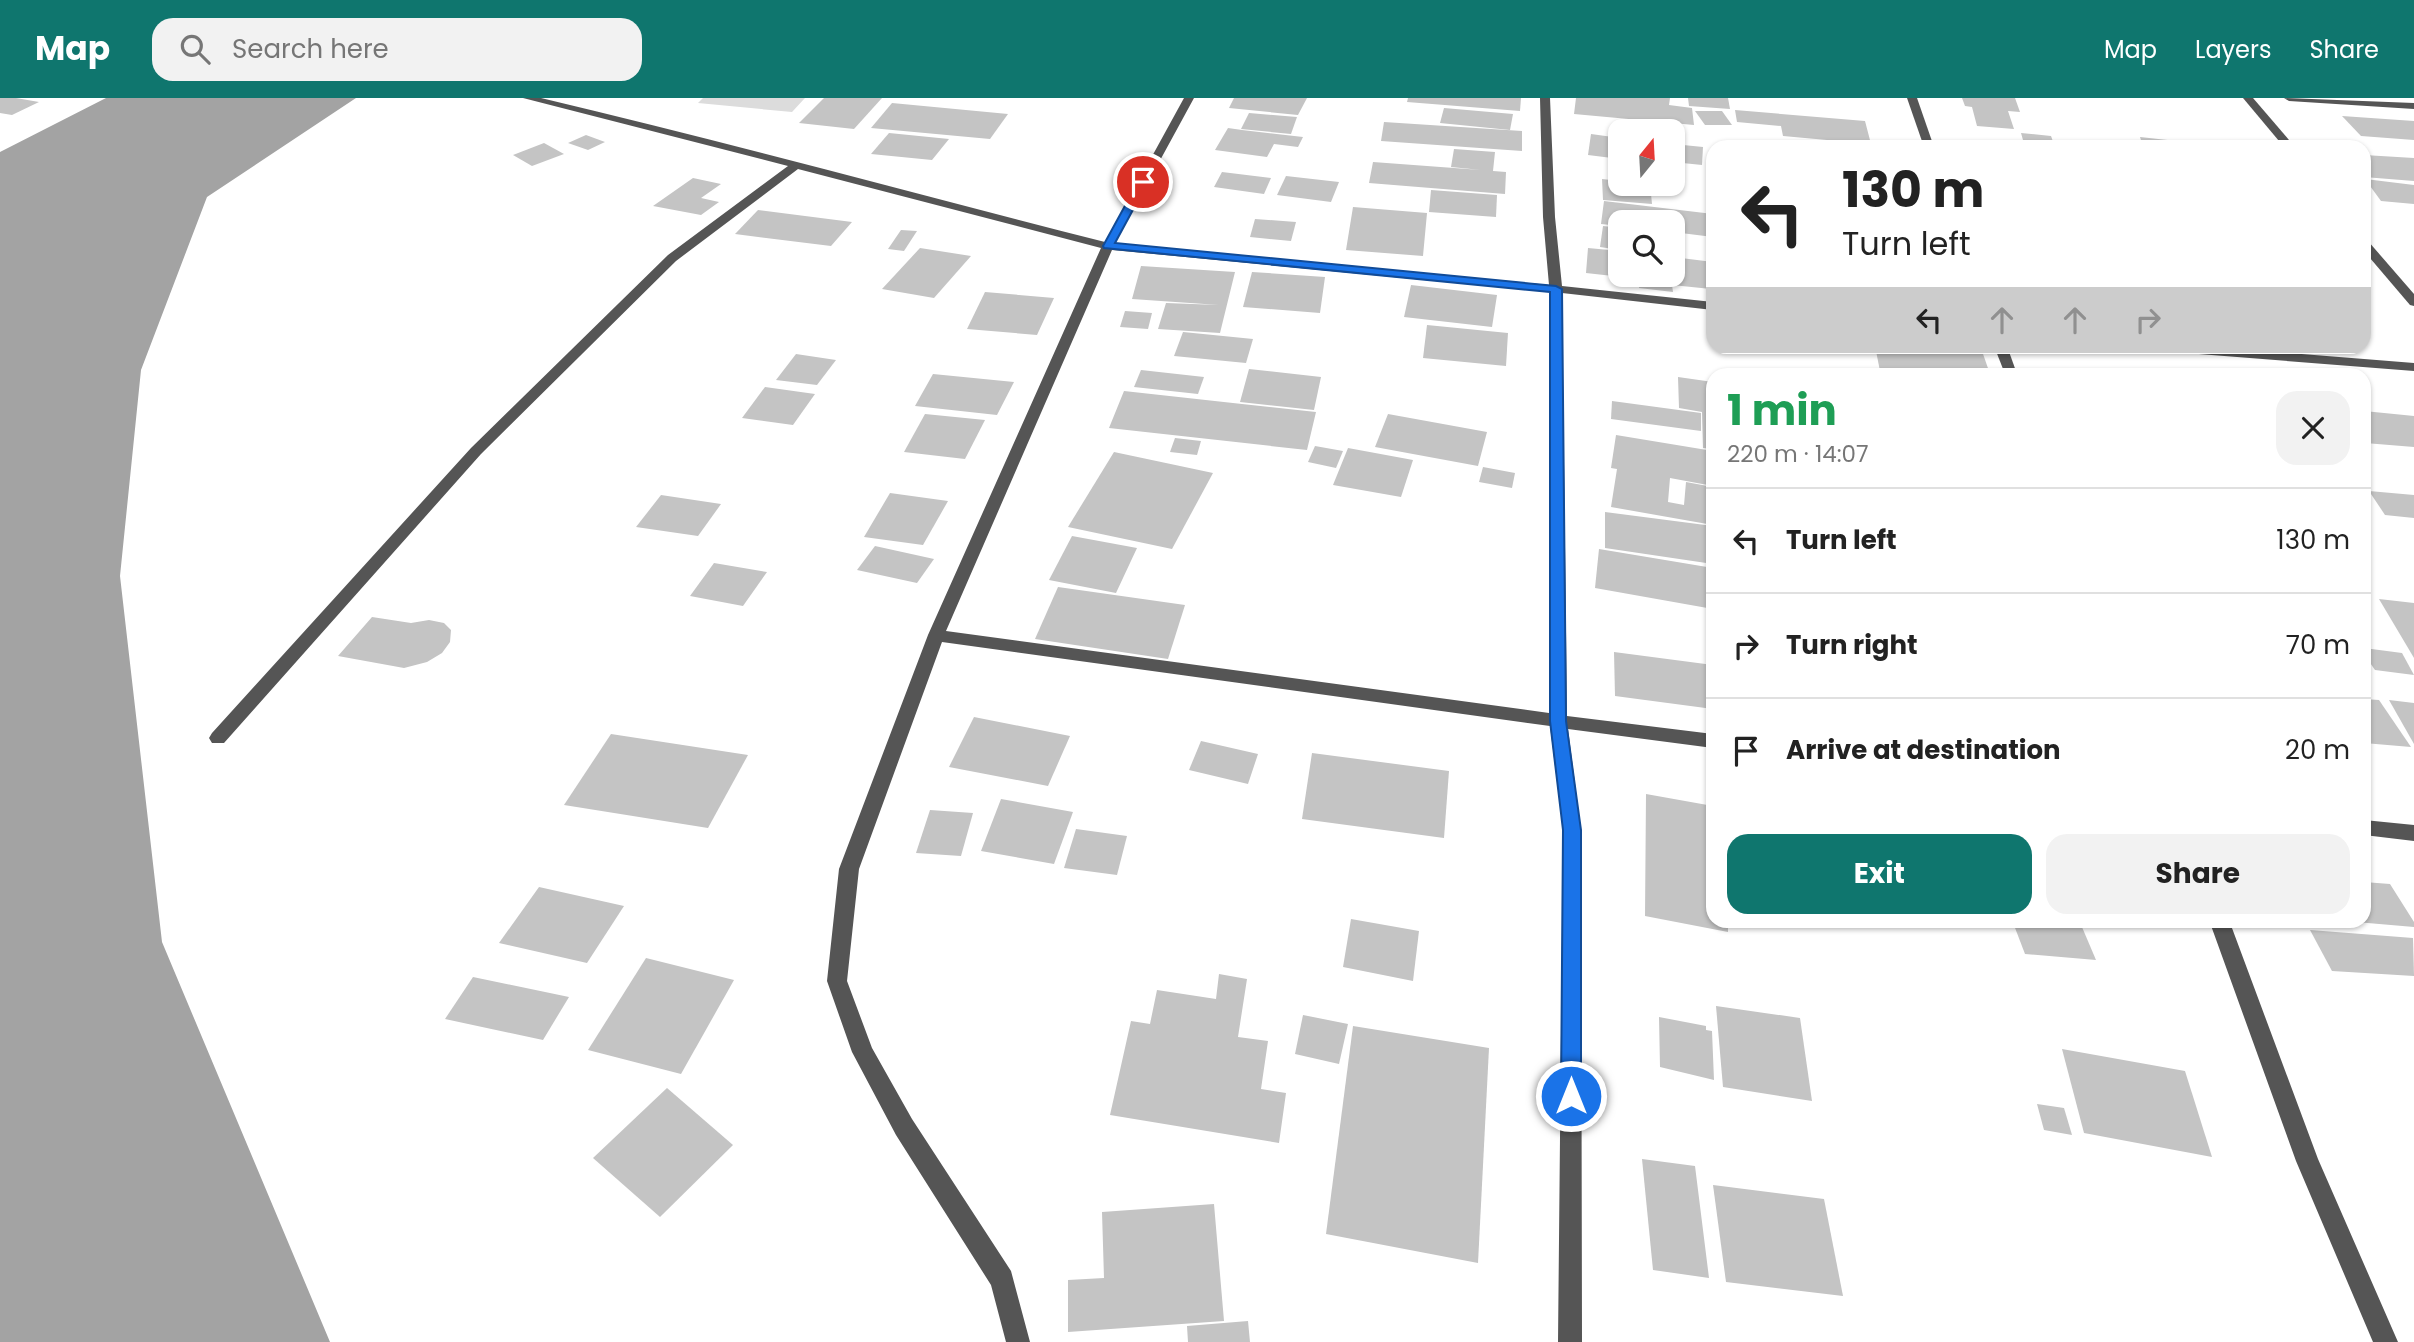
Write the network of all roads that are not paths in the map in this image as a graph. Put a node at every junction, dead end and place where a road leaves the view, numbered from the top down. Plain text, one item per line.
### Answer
1 (528, 98) edge
2 (1189, 98) edge
3 (1545, 98) edge
4 (1912, 98) edge
5 (2248, 98) edge
6 (2289, 98) edge
7 (2414, 106) edge
8 (1927, 140) edge
9 (2284, 140) edge
10 (796, 165) junction
11 (1108, 246) junction
12 (2371, 251) edge
13 (1556, 289) junction
14 (2414, 302) edge
15 (1706, 305) edge
16 (2249, 354) edge
17 (2414, 367) edge
18 (936, 635) junction
19 (1558, 721) junction
20 (218, 737) dead end
21 (1706, 740) edge
22 (2371, 828) edge
23 (2414, 833) edge
24 (2221, 928) edge
25 (1018, 1342) edge
26 (1570, 1342) edge
27 (2386, 1342) edge

1 - 10 street
2 - 11 street
3 - 13 street
4 - 8 street
5 - 9 street
6 - 7 street
10 - 11 street
10 - 20 street
11 - 13 street
11 - 18 street
12 - 14 street
13 - 15 street
13 - 19 street
16 - 17 street
18 - 19 street
18 - 25 street
19 - 21 street
19 - 26 street
22 - 23 street
24 - 27 street

